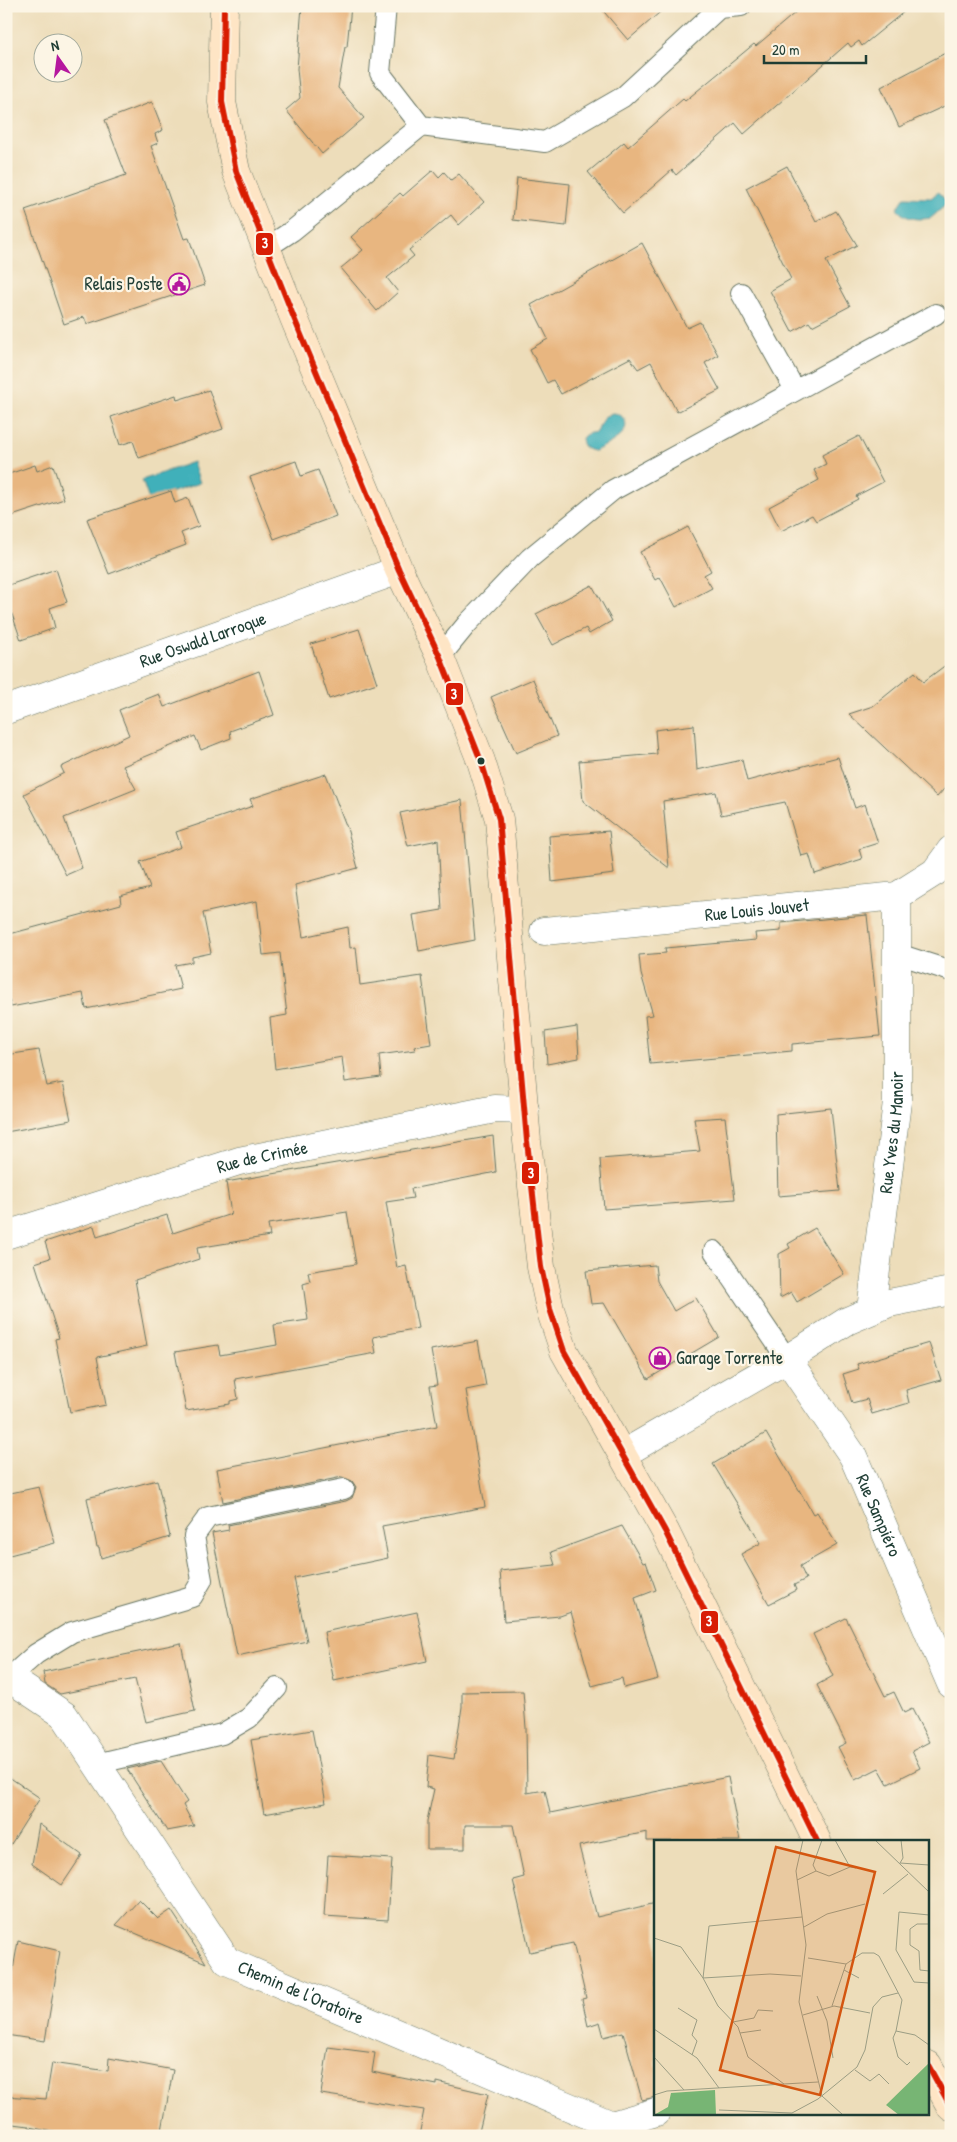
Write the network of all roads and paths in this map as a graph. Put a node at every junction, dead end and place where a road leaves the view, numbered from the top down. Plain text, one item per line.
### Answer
1 (224, 6) edge
2 (386, 6) edge
3 (741, 6) edge
4 (718, 7) edge
5 (421, 126) junction
6 (266, 248) junction
7 (740, 293) dead end
8 (936, 314) dead end
9 (795, 390) junction
10 (399, 570) junction
11 (440, 656) junction
12 (6, 710) edge
13 (951, 850) edge
14 (897, 896) junction
15 (544, 931) dead end
16 (898, 954) junction
17 (951, 971) edge
18 (525, 1110) junction
19 (6, 1235) edge
20 (714, 1251) dead end
21 (951, 1291) edge
22 (871, 1310) junction
23 (786, 1359) junction
24 (622, 1454) junction
25 (344, 1489) dead end
26 (8, 1677) edge
27 (951, 1684) edge
28 (277, 1688) dead end
29 (96, 1764) junction
30 (817, 1840) edge
31 (930, 2069) edge
32 (951, 2107) edge
33 (654, 2113) edge
34 (602, 2130) edge

1 - 6 main road
2 - 5 lane
3 - 4 lane
4 - 5 lane
5 - 6 lane
6 - 10 main road
7 - 9 lane
8 - 9 lane
9 - 11 lane
10 - 11 main road
10 - 12 street, Rue Oswald Larroque
11 - 18 main road
13 - 14 street, Rue Louis Jouvet
14 - 15 street, Rue Louis Jouvet
14 - 16 street, Rue Yves du Manoir
16 - 17 lane
16 - 22 street, Rue Yves du Manoir
18 - 19 street, Rue de Crimée
18 - 24 main road
20 - 23 lane
21 - 22 street
22 - 23 street
23 - 24 street
23 - 27 street, Rue Sampiéro
24 - 30 main road
25 - 26 lane
26 - 29 street, Chemin de l'Oratoire
28 - 29 lane
29 - 34 street, Chemin de l'Oratoire
31 - 32 main road
33 - 34 street, Chemin de l'Oratoire

